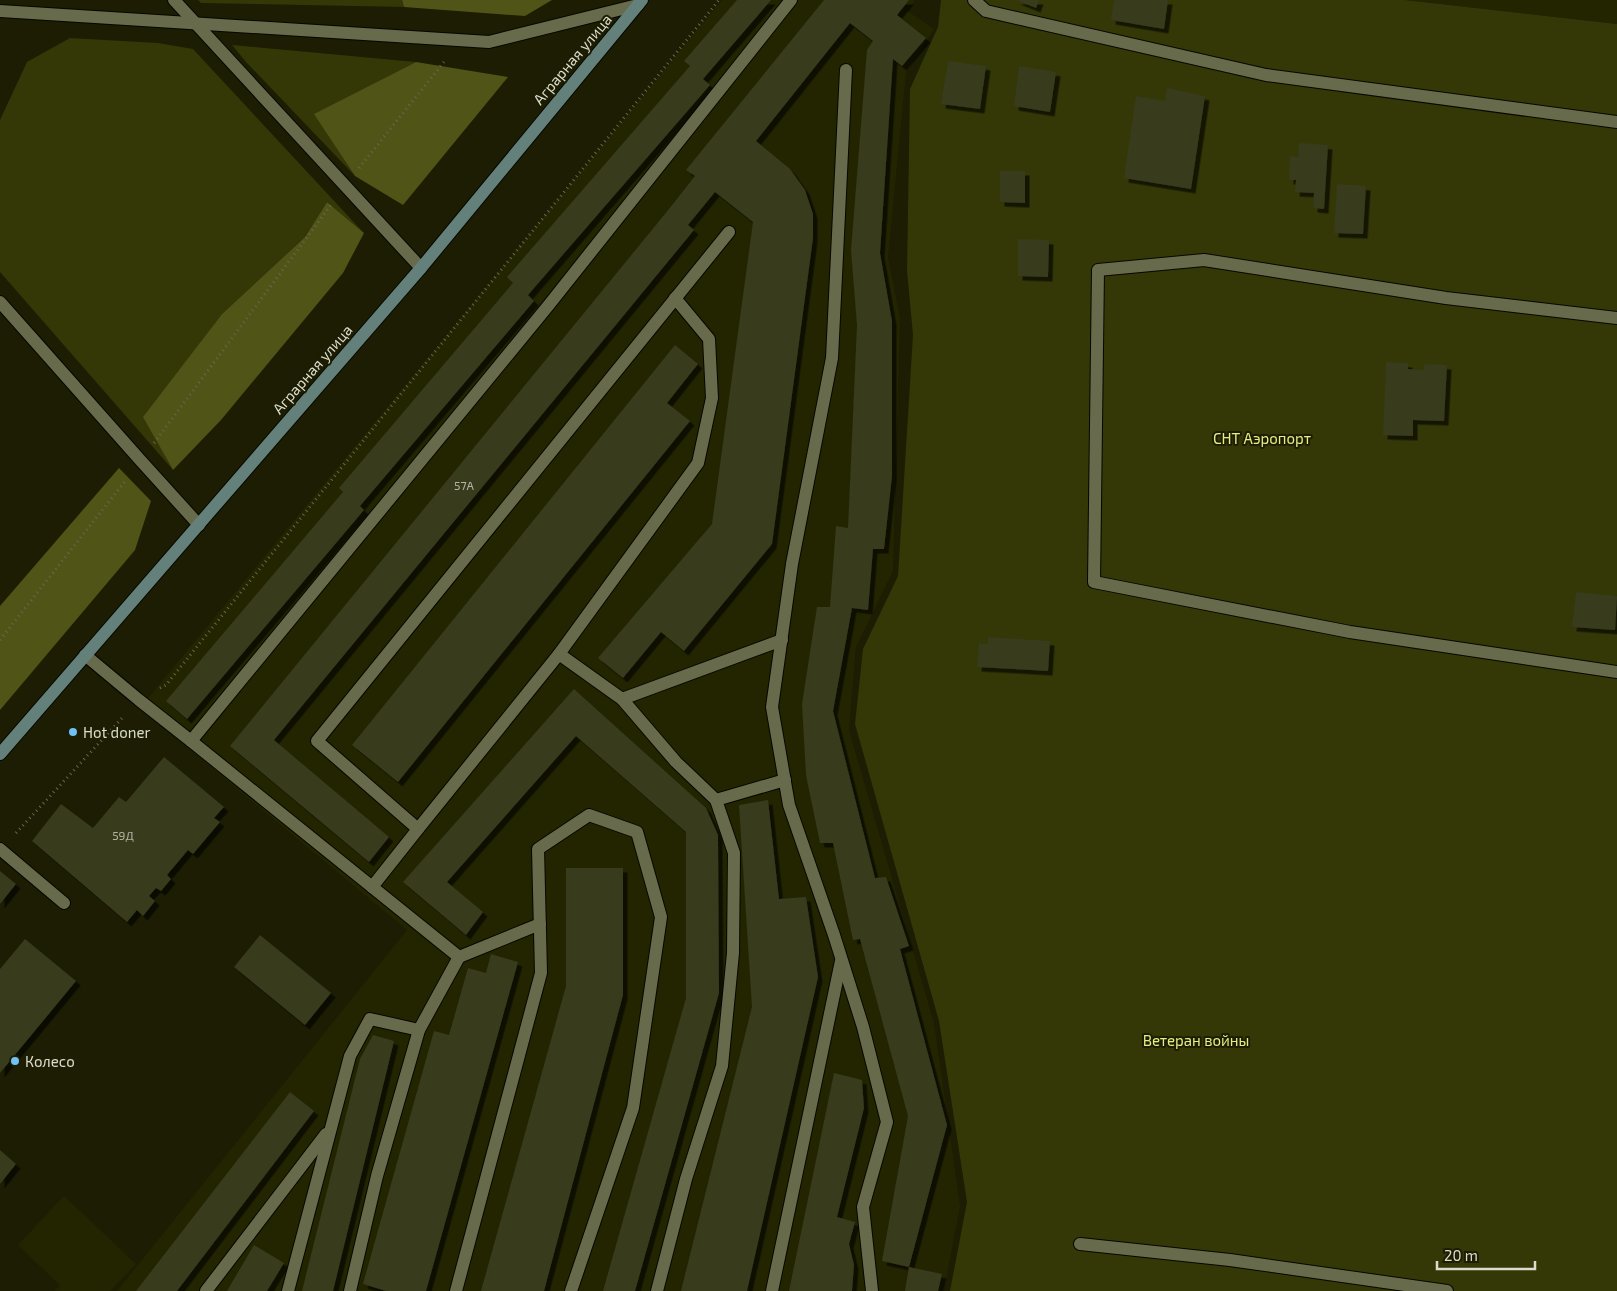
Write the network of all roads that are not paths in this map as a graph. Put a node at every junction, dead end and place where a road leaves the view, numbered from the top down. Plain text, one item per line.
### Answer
1 (174, 0) edge
2 (791, 0) edge
3 (974, 0) edge
4 (640, 2) edge
5 (0, 11) edge
6 (195, 24) junction
7 (846, 70) dead end
8 (1617, 122) edge
9 (729, 232) dead end
10 (421, 268) junction
11 (675, 298) junction
12 (0, 302) edge
13 (1617, 318) edge
14 (199, 525) junction
15 (782, 640) junction
16 (559, 654) junction
17 (85, 656) junction
18 (1617, 672) edge
19 (622, 699) junction
20 (191, 741) junction
21 (0, 754) edge
22 (785, 780) junction
23 (716, 800) junction
24 (418, 829) junction
25 (0, 850) edge
26 (372, 887) junction
27 (64, 903) dead end
28 (540, 924) junction
29 (459, 958) junction
30 (841, 958) junction
31 (419, 1030) junction
32 (331, 1128) junction
33 (1080, 1244) dead end
34 (206, 1291) edge
35 (288, 1291) edge
36 (350, 1291) edge
37 (456, 1291) edge
38 (571, 1291) edge
39 (657, 1291) edge
40 (772, 1291) edge
41 (872, 1291) edge
42 (1447, 1291) edge

1 - 6 lane
2 - 20 lane
3 - 8 lane
4 - 6 lane
4 - 10 street, Аграрная улица
5 - 6 lane
6 - 10 lane
7 - 15 lane
9 - 11 lane
10 - 14 street, Аграрная улица
11 - 16 lane
11 - 24 lane
12 - 14 lane
13 - 18 lane
14 - 17 street, Аграрная улица
15 - 19 lane
15 - 22 lane
16 - 19 lane
16 - 24 lane
17 - 20 lane
17 - 21 street, Аграрная улица
19 - 23 lane
20 - 26 lane
22 - 23 lane
22 - 30 lane
23 - 39 lane
24 - 26 lane
25 - 27 lane
26 - 29 lane
28 - 29 lane
28 - 37 lane
28 - 38 lane
29 - 31 lane
30 - 40 lane
30 - 41 lane
31 - 32 lane
31 - 36 lane
32 - 34 lane
32 - 35 lane
33 - 42 lane

